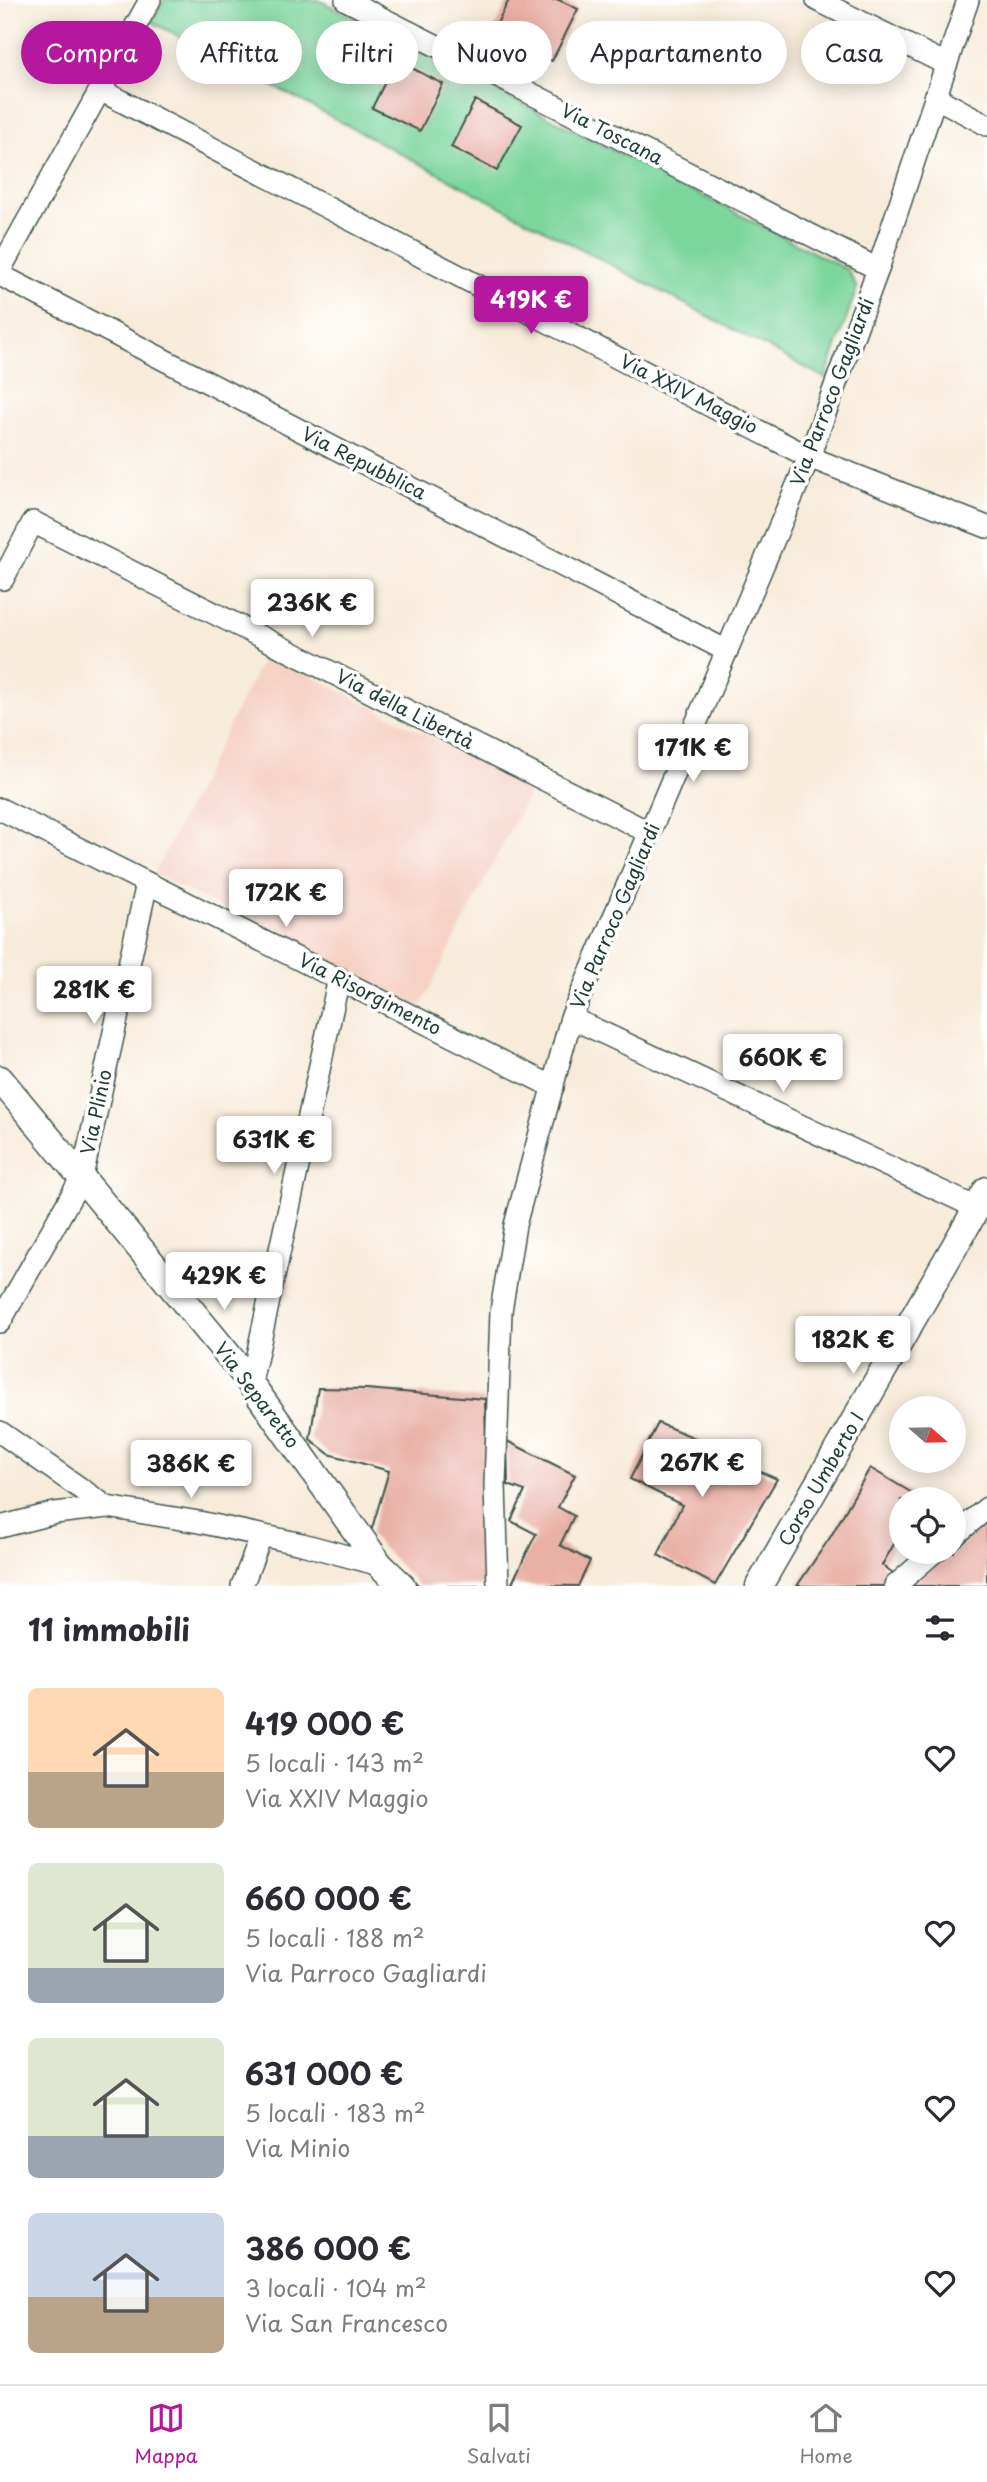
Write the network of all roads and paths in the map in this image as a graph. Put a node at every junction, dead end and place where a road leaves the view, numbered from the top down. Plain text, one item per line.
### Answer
1 (150, 0) edge
2 (346, 0) edge
3 (817, 0) edge
4 (968, 0) edge
5 (946, 64) junction
6 (100, 90) junction
7 (935, 97) junction
8 (987, 125) edge
9 (878, 268) junction
10 (0, 272) edge
11 (809, 457) junction
12 (987, 527) edge
13 (0, 578) edge
14 (727, 651) junction
15 (0, 809) edge
16 (650, 833) junction
17 (147, 884) junction
18 (339, 978) junction
19 (571, 1018) junction
20 (0, 1079) edge
21 (553, 1087) junction
22 (82, 1177) junction
23 (982, 1199) edge
24 (0, 1322) edge
25 (251, 1383) junction
26 (0, 1432) edge
27 (107, 1507) junction
28 (987, 1508) edge
29 (966, 1526) edge
30 (0, 1527) edge
31 (257, 1547) dead end
32 (920, 1564) edge
33 (380, 1565) junction
34 (242, 1586) edge
35 (402, 1586) edge
36 (498, 1586) edge
37 (760, 1586) edge
38 (895, 1586) edge

1 - 6 street
2 - 9 street, Via Toscana
3 - 5 street
4 - 5 street, Via Parroco Gagliardi
5 - 7 street, Via Parroco Gagliardi
6 - 10 street
6 - 11 street, Via XXIV Maggio
7 - 8 street
7 - 9 street, Via Parroco Gagliardi
9 - 11 street, Via Parroco Gagliardi
10 - 14 street, Via Repubblica
11 - 12 street, Via XXIV Maggio
11 - 14 street, Via Parroco Gagliardi
13 - 16 street, Via della Libertà
14 - 16 street, Via Parroco Gagliardi
15 - 17 street, Via Risorgimento
16 - 19 street, Via Parroco Gagliardi
17 - 18 street, Via Risorgimento
17 - 22 street, Via Plinio
18 - 21 street, Via Risorgimento
18 - 25 street
19 - 21 street, Via Parroco Gagliardi
19 - 23 street
20 - 22 street, Via Separetto
21 - 36 street, Via Parroco Gagliardi
22 - 24 street, Via Plinio
22 - 25 street, Via Separetto
23 - 37 street, Corso Umberto I
25 - 33 street, Via Separetto
26 - 27 street
27 - 30 street
27 - 33 street
28 - 29 street
31 - 34 street
32 - 38 street
33 - 35 street, Via Separetto

